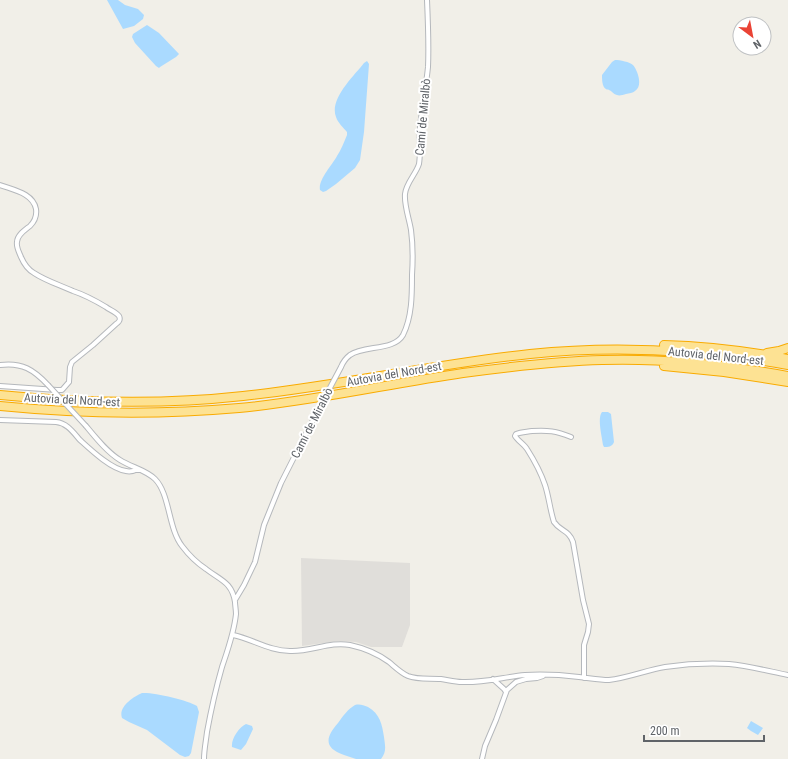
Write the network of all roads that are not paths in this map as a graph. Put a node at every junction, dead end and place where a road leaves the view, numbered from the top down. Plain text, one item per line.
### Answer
1 (427, 0) edge
2 (0, 185) edge
3 (788, 348) edge
4 (760, 354) junction
5 (788, 359) edge
6 (573, 362) junction
7 (0, 365) edge
8 (788, 365) edge
9 (427, 368) junction
10 (788, 376) edge
11 (788, 384) edge
12 (0, 386) edge
13 (0, 396) edge
14 (0, 406) edge
15 (0, 420) edge
16 (571, 437) dead end
17 (138, 469) junction
18 (235, 600) junction
19 (232, 635) junction
20 (544, 675) junction
21 (788, 676) edge
22 (584, 678) junction
23 (493, 679) junction
24 (506, 692) junction
25 (204, 759) edge
26 (482, 759) edge

1 - 18 street, Camí de Miralbò, bridge
2 - 12 street
3 - 4 highway
4 - 5 highway
4 - 9 highway
6 - 10 highway, Autovia del Nord-est
6 - 11 highway
6 - 14 highway, Autovia del Nord-est
7 - 17 street, bridge
8 - 9 highway, Autovia del Nord-est
9 - 13 highway, Autovia del Nord-est
15 - 17 street
16 - 22 street
17 - 18 street
18 - 19 street, Camí de Miralbò
19 - 23 street
19 - 25 street, Camí de Miralbò
20 - 22 street
20 - 23 street
20 - 24 street
21 - 22 street
23 - 24 street
24 - 26 street

